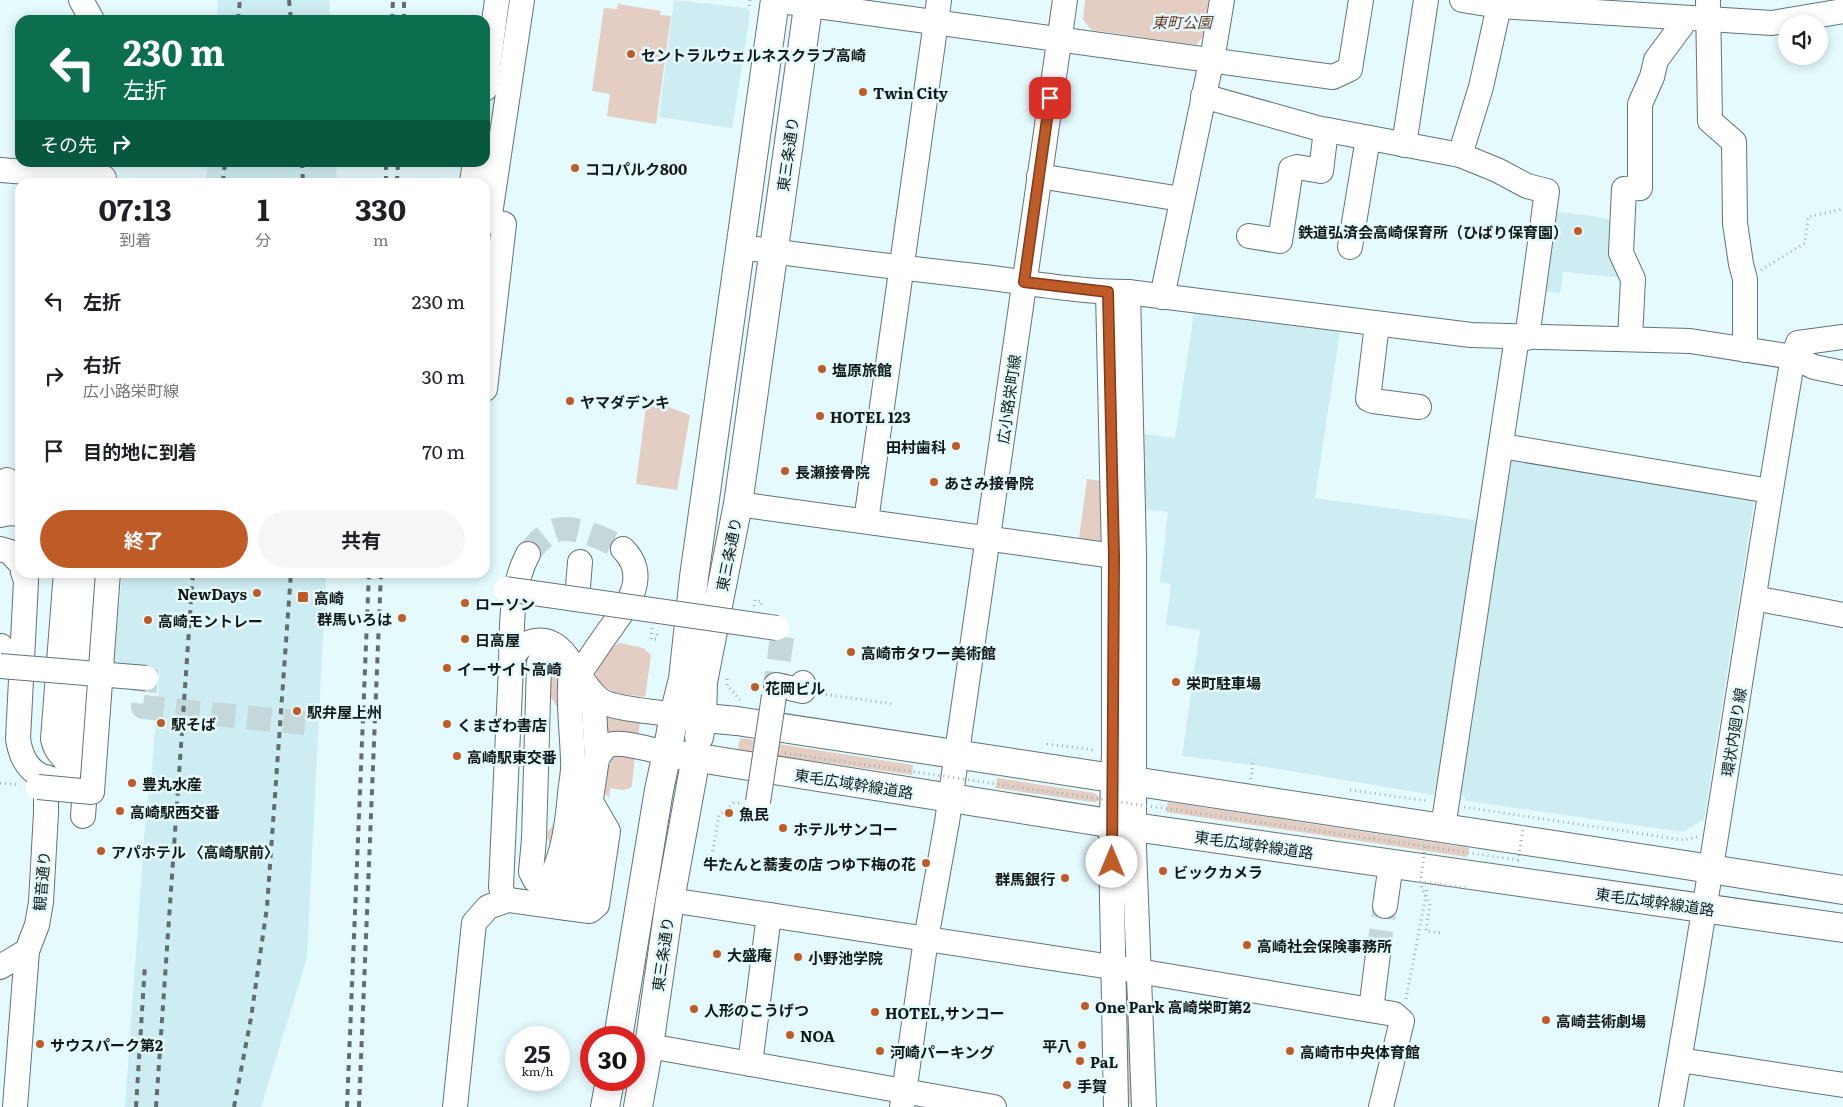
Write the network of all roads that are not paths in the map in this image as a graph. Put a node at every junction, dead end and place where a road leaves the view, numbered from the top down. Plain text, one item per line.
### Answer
1 (81, 0) edge
2 (497, 0) edge
3 (522, 0) edge
4 (775, 0) edge
5 (1064, 0) edge
6 (1222, 0) edge
7 (1362, 0) edge
8 (1426, 0) edge
9 (1462, 0) edge
10 (808, 2) edge
11 (1498, 6) junction
12 (1589, 6) edge
13 (1708, 10) edge
14 (1843, 11) edge
15 (937, 12) edge
16 (89, 15) edge
17 (1682, 18) junction
18 (1059, 40) junction
19 (490, 52) edge
20 (1211, 61) junction
21 (1203, 96) junction
22 (1326, 130) junction
23 (1368, 138) junction
24 (1404, 145) junction
25 (1460, 155) junction
26 (0, 170) edge
27 (104, 174) edge
28 (1039, 176) junction
29 (1181, 199) junction
30 (490, 214) edge
31 (490, 221) edge
32 (1249, 236) dead end
33 (741, 246) junction
34 (1350, 247) dead end
35 (774, 251) junction
36 (901, 267) junction
37 (1024, 282) junction
38 (1118, 292) junction
39 (1162, 297) junction
40 (1377, 324) junction
41 (1843, 337) edge
42 (1522, 338) junction
43 (1630, 340) junction
44 (490, 346) edge
45 (1744, 350) junction
46 (1793, 357) junction
47 (1843, 373) edge
48 (1419, 407) dead end
49 (1502, 446) junction
50 (1770, 491) junction
51 (738, 504) junction
52 (866, 521) junction
53 (988, 538) junction
54 (0, 549) edge
55 (623, 549) tunnel mouth
56 (528, 554) tunnel mouth
57 (1124, 555) junction
58 (15, 558) edge
59 (580, 562) dead end
60 (25, 578) edge
61 (66, 578) edge
62 (83, 578) edge
63 (99, 578) edge
64 (108, 578) edge
65 (506, 589) dead end
66 (1754, 598) junction
67 (577, 599) junction
68 (35, 607) dead end
69 (1843, 615) edge
70 (777, 628) dead end
71 (0, 646) edge
72 (0, 658) edge
73 (0, 666) edge
74 (511, 666) junction
75 (30, 668) junction
76 (576, 671) junction
77 (101, 674) junction
78 (146, 678) dead end
79 (803, 687) road end
80 (517, 697) junction
81 (674, 715) junction
82 (702, 719) junction
83 (0, 753) edge
84 (667, 753) junction
85 (956, 754) junction
86 (696, 758) junction
87 (597, 759) junction
88 (25, 764) junction
89 (1120, 770) junction
90 (62, 780) junction
91 (950, 799) junction
92 (590, 800) junction
93 (758, 802) road end
94 (83, 816) dead end
95 (1123, 825) junction
96 (534, 839) junction
97 (1434, 846) junction
98 (581, 862) junction
99 (1391, 864) junction
100 (1712, 870) junction
101 (549, 884) junction
102 (1843, 890) edge
103 (508, 900) junction
104 (670, 900) junction
105 (535, 903) junction
106 (1385, 906) tunnel mouth
107 (567, 908) junction
108 (1705, 909) junction
109 (769, 915) junction
110 (1843, 928) edge
111 (926, 939) junction
112 (27, 950) junction
113 (1378, 954) tunnel mouth
114 (0, 967) edge
115 (1114, 968) junction
116 (1138, 972) junction
117 (1370, 1010) junction
118 (620, 1026) edge
119 (649, 1046) junction
120 (1680, 1060) junction
121 (750, 1064) junction
122 (1843, 1085) edge
123 (608, 1091) edge
124 (903, 1099) edge
125 (15, 1107) edge
126 (455, 1107) edge
127 (605, 1107) edge
128 (638, 1107) edge
129 (994, 1107) edge
130 (1116, 1107) edge
131 (1144, 1107) edge
132 (1381, 1107) edge
133 (1671, 1107) edge

1 - 16 street
2 - 19 street
3 - 30 street
4 - 10 street
4 - 33 main road, 東三条通り
5 - 18 street, 広小路栄町線
6 - 20 street
7 - 20 street
8 - 24 street
9 - 11 street
10 - 15 street
10 - 35 main road, 東三条通り
11 - 12 street
11 - 25 street
12 - 17 street
13 - 14 street
13 - 17 street
13 - 45 street
15 - 18 street
15 - 36 street
17 - 43 street
18 - 20 street
18 - 28 street, 広小路栄町線
20 - 21 street
21 - 22 street
21 - 29 street
22 - 23 street
22 - 32 street
23 - 24 street
23 - 34 street
24 - 25 street
25 - 42 street
26 - 27 street
28 - 29 street
28 - 37 street, 広小路栄町線
29 - 39 street
31 - 44 street
33 - 35 street
33 - 81 main road, 東三条通り
35 - 36 street
35 - 51 main road, 東三条通り
36 - 37 street
36 - 52 street
37 - 38 street
37 - 53 street, 広小路栄町線
38 - 39 street
38 - 57 street
39 - 40 street
40 - 42 street
40 - 48 street
41 - 46 street
42 - 43 street
42 - 49 street
43 - 45 street
45 - 46 street
46 - 47 street
46 - 50 street, 環状内廻り線
49 - 50 street
49 - 97 street
50 - 66 street, 環状内廻り線
51 - 52 street
51 - 82 main road, 東三条通り
52 - 53 street
53 - 57 street
53 - 85 street, 広小路栄町線
54 - 58 street
55 - 76 street
56 - 74 street
57 - 89 street
57 - 89 street
59 - 67 street
60 - 88 street
61 - 90 street
62 - 90 street
63 - 90 street
64 - 77 street, bridge
65 - 67 street, bridge
66 - 69 street
66 - 100 street, 環状内廻り線
67 - 70 street, bridge
68 - 75 street
71 - 72 street
73 - 75 street, bridge
74 - 76 street
74 - 80 street
75 - 77 street, bridge
76 - 80 street
76 - 81 street
76 - 87 street
76 - 101 street
77 - 78 street, bridge
77 - 90 street, bridge
79 - 93 street, bridge
80 - 96 street
80 - 96 street
80 - 103 street
81 - 82 main road, 東毛広域幹線道路
81 - 84 main road, 東三条通り
82 - 85 main road, 東毛広域幹線道路
82 - 86 main road, 東三条通り
83 - 88 street
84 - 86 main road, 東毛広域幹線道路
84 - 87 street
84 - 118 main road, 東三条通り
85 - 89 main road, 東毛広域幹線道路
85 - 91 street, 広小路栄町線
86 - 91 main road, 東毛広域幹線道路
86 - 104 main road, 東三条通り
87 - 92 street
88 - 90 street
89 - 95 street
89 - 97 main road, 東毛広域幹線道路
90 - 94 street
90 - 112 street, 観音通り
91 - 95 main road, 東毛広域幹線道路
91 - 111 street, 広小路栄町線
92 - 98 street
92 - 107 street
95 - 99 main road, 東毛広域幹線道路
95 - 115 street
95 - 116 street
96 - 101 street
97 - 99 main road, 東毛広域幹線道路
97 - 100 main road, 東毛広域幹線道路
97 - 108 main road, 東毛広域幹線道路
98 - 101 street
98 - 107 street
99 - 106 street
100 - 102 main road, 東毛広域幹線道路
100 - 108 street, 環状内廻り線
101 - 105 street
103 - 105 street
103 - 126 street
104 - 109 street
104 - 119 main road, 東三条通り
105 - 107 street
108 - 110 main road, 東毛広域幹線道路
108 - 120 street, 環状内廻り線
109 - 111 street
109 - 121 street
111 - 115 street
111 - 124 street, 広小路栄町線
112 - 114 street
112 - 125 street, 観音通り
113 - 117 street
115 - 116 street
115 - 130 street
116 - 117 street
116 - 131 street
117 - 132 street
119 - 121 street
119 - 128 main road, 東三条通り
120 - 122 street
120 - 133 street, 環状内廻り線
121 - 124 street
123 - 127 main road
124 - 129 street

